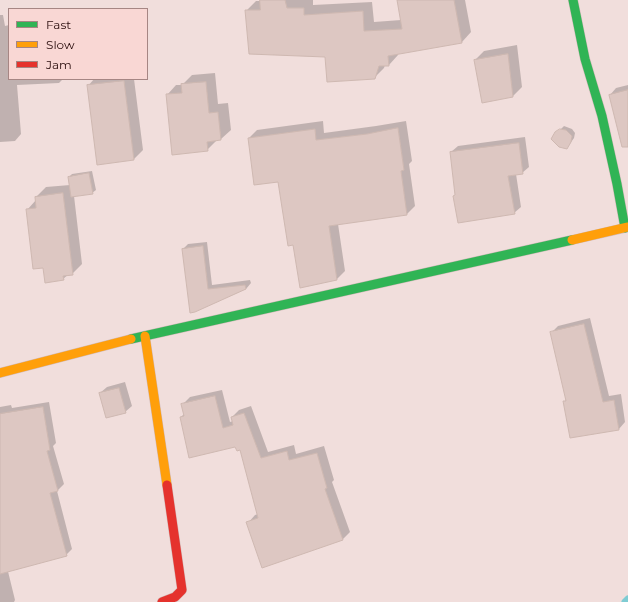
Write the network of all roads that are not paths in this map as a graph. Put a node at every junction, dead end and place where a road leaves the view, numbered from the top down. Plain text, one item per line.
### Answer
1 (573, 0) edge
2 (626, 227) edge
3 (145, 336) junction
4 (0, 373) edge
5 (162, 602) edge

1 - 2 street
2 - 3 street
3 - 4 street
3 - 5 street

